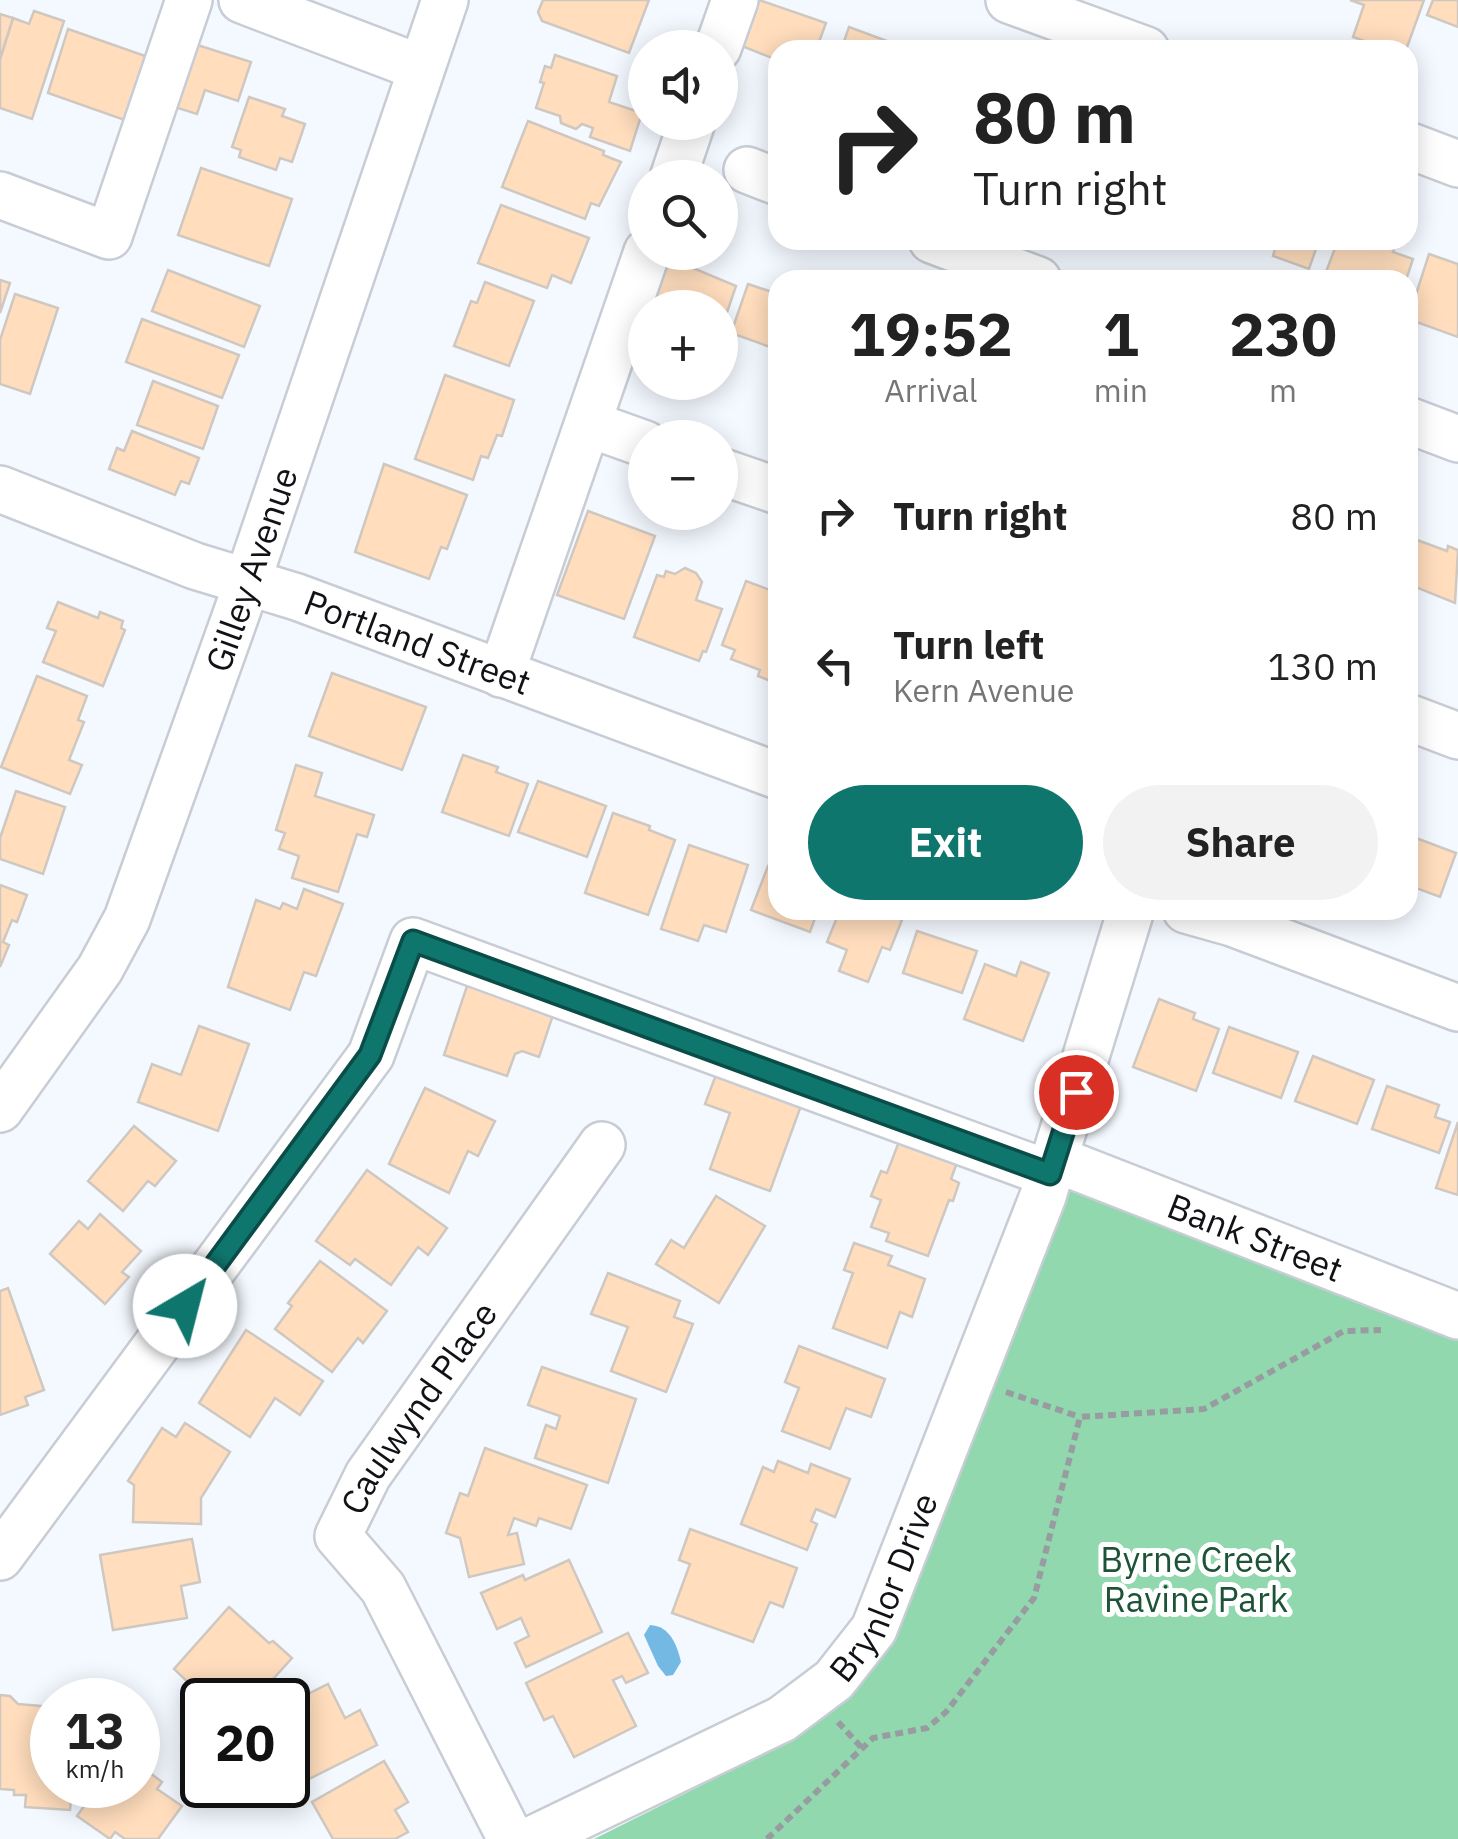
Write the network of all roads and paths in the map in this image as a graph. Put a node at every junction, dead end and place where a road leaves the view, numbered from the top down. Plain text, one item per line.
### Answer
1 (189, 0) edge
2 (242, 0) edge
3 (445, 0) edge
4 (735, 0) edge
5 (1009, 0) edge
6 (724, 30) edge
7 (1119, 40) edge
8 (421, 68) junction
9 (1418, 150) edge
10 (1458, 164) edge
11 (0, 195) edge
12 (958, 250) edge
13 (641, 270) edge
14 (1012, 270) edge
15 (589, 424) junction
16 (1418, 424) edge
17 (628, 438) edge
18 (1458, 439) edge
19 (738, 477) edge
20 (768, 488) edge
21 (0, 489) edge
22 (246, 582) junction
23 (501, 674) junction
24 (1418, 722) edge
25 (1458, 736) edge
26 (768, 772) edge
27 (1129, 920) edge
28 (1221, 920) edge
29 (1458, 1008) edge
30 (8, 1086) edge
31 (602, 1144) dead end
32 (1052, 1167) junction
33 (1458, 1316) edge
34 (1382, 1330) dead end
35 (972, 1381) junction
36 (1080, 1417) junction
37 (0, 1556) edge
38 (511, 1839) edge
39 (532, 1839) edge
40 (767, 1839) edge

1 - 11 street
2 - 8 street
3 - 8 street, Gilley Avenue
4 - 6 street
5 - 7 street
8 - 22 street, Gilley Avenue
9 - 10 street
12 - 14 street
13 - 15 street
15 - 17 street
15 - 23 street
16 - 18 street
19 - 20 street
21 - 22 street, Portland Street
22 - 23 street, Portland Street
22 - 30 street, Gilley Avenue
23 - 26 street, Portland Street
24 - 25 street
27 - 32 street, Brynlor Drive
28 - 29 street
31 - 38 street, Caulwynd Place
32 - 33 street, Bank Street
32 - 35 street, Brynlor Drive
32 - 37 street, Bank Street
34 - 36 path
35 - 36 path
35 - 39 street, Brynlor Drive
36 - 40 path

